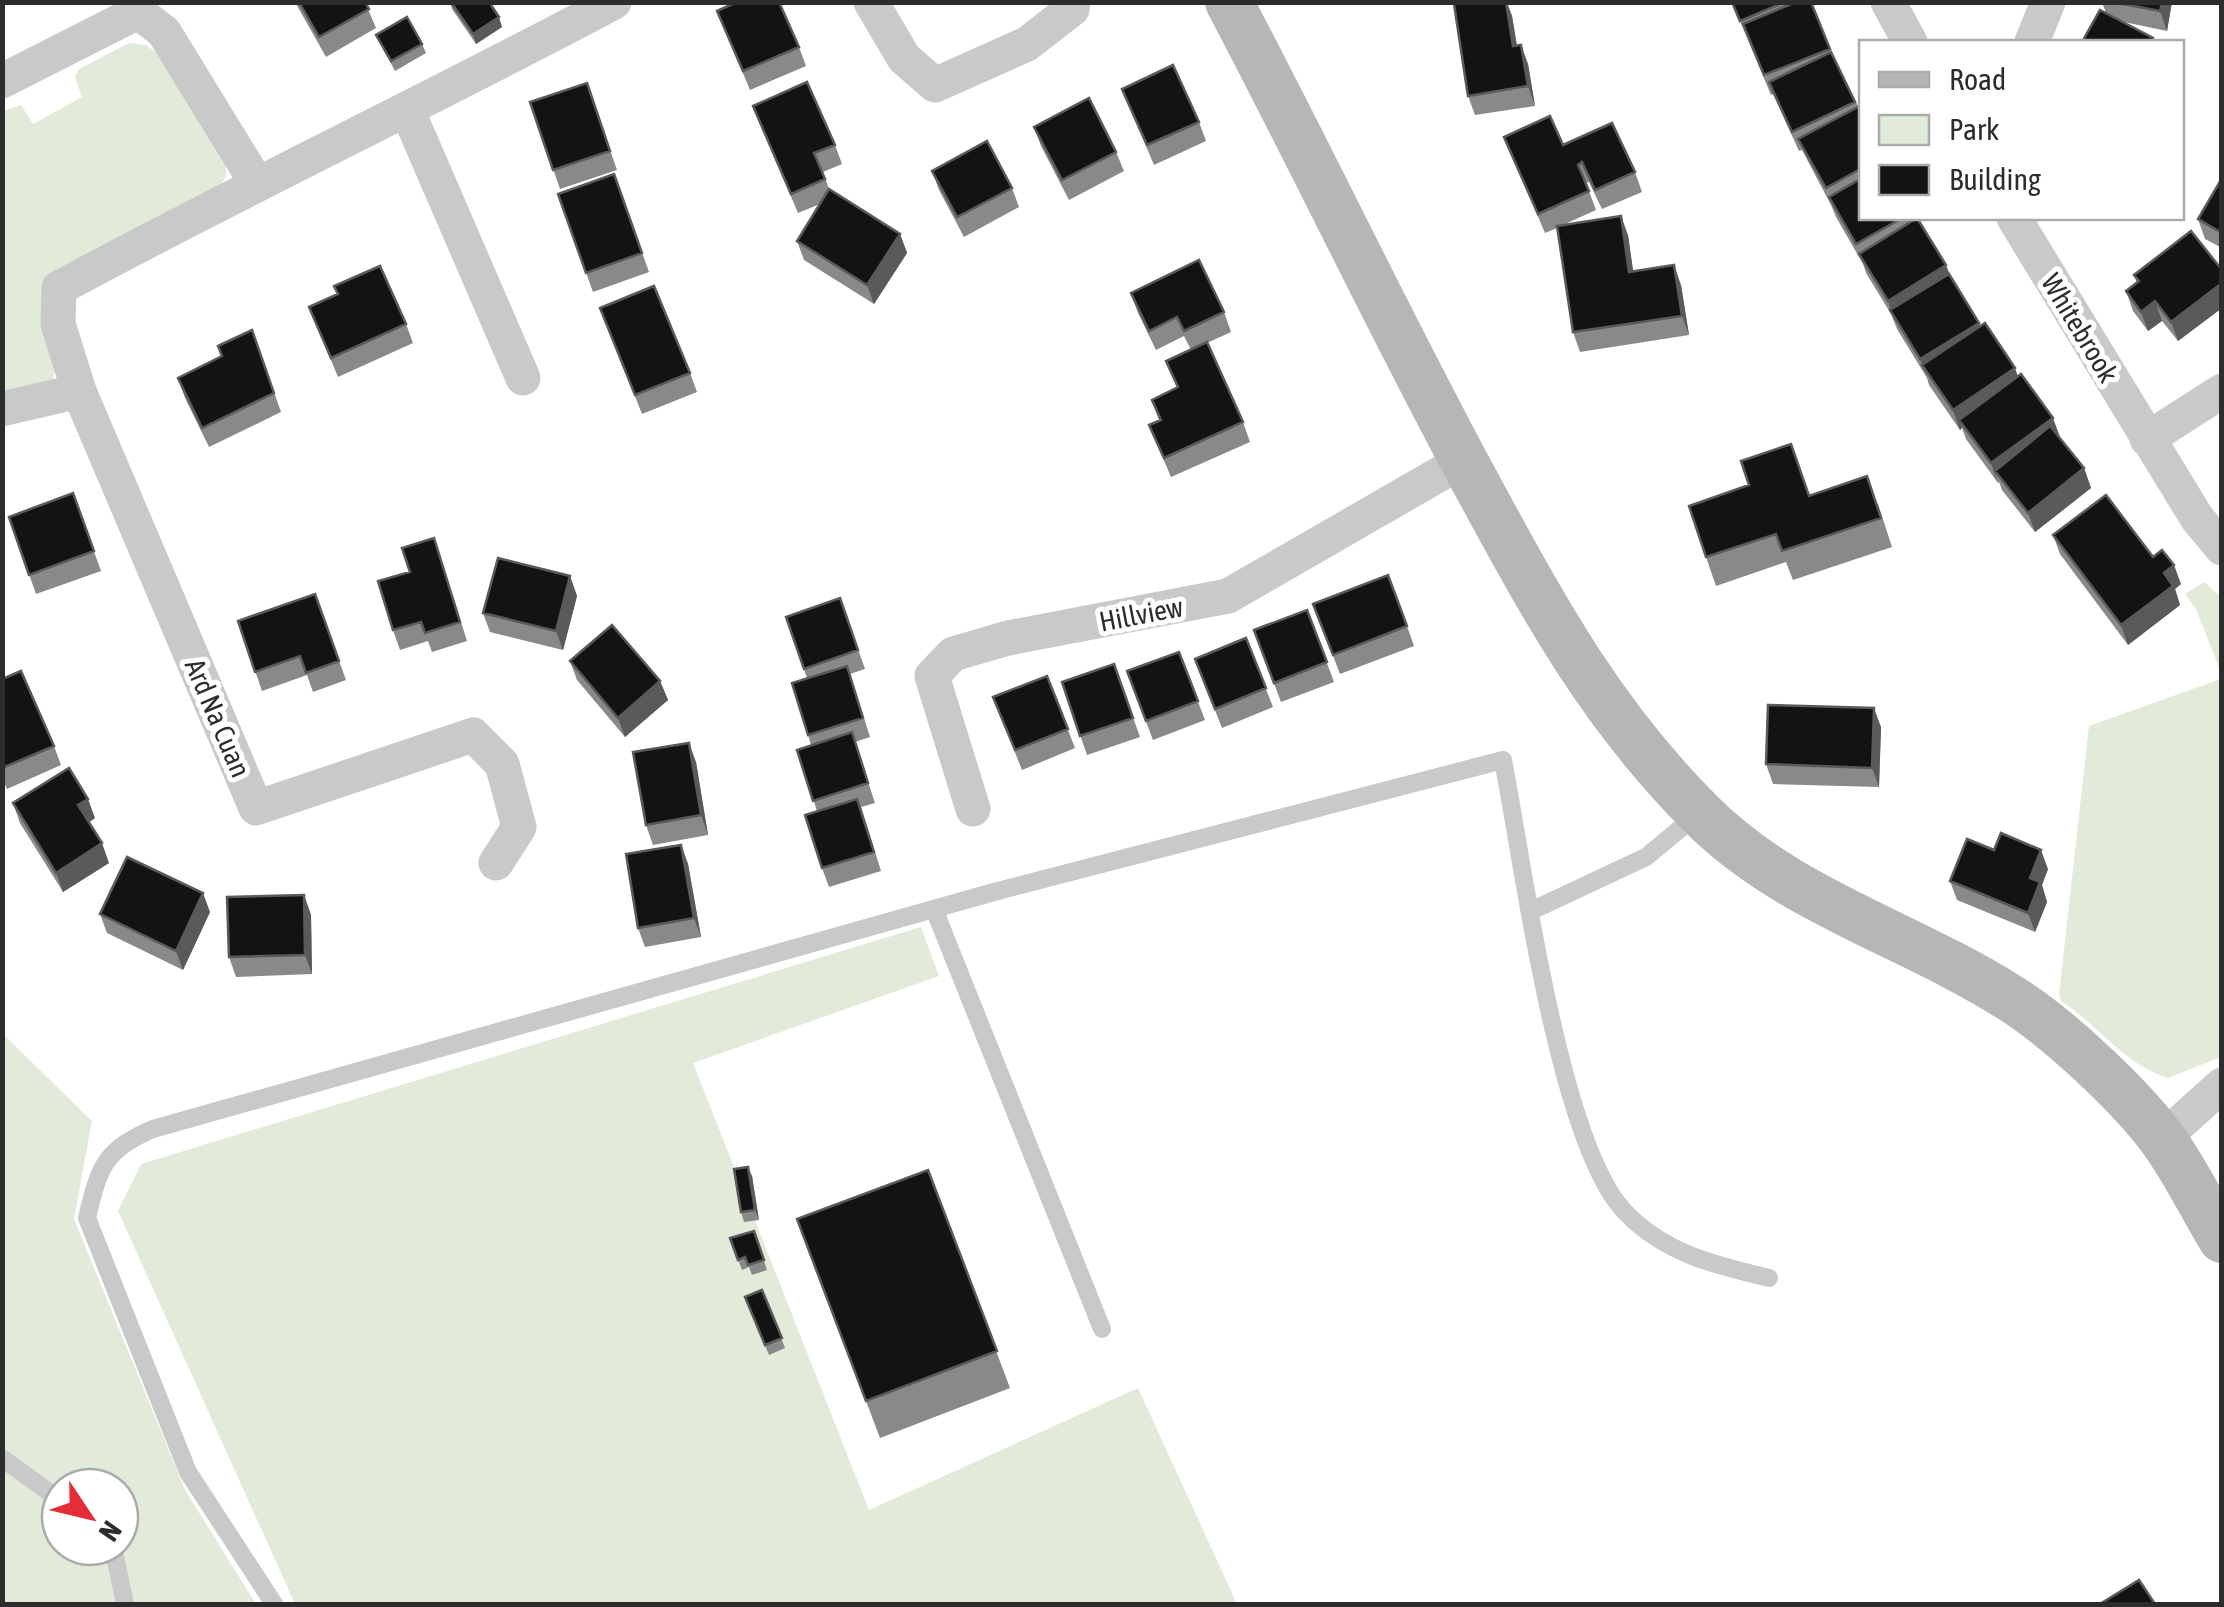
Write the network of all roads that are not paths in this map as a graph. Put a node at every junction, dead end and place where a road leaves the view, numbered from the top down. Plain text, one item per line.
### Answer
1 (614, 2) edge
2 (871, 2) edge
3 (1073, 2) edge
4 (1229, 2) edge
5 (1888, 2) edge
6 (2048, 2) edge
7 (1909, 40) edge
8 (2033, 40) edge
9 (2, 81) edge
10 (408, 112) junction
11 (256, 182) junction
12 (2015, 220) edge
13 (523, 378) dead end
14 (79, 391) junction
15 (2222, 391) edge
16 (2, 409) edge
17 (2147, 438) junction
18 (1464, 460) junction
19 (2222, 548) edge
20 (973, 809) dead end
21 (1700, 813) junction
22 (496, 863) dead end
23 (934, 909) junction
24 (1532, 910) junction
25 (2222, 1085) edge
26 (2162, 1139) junction
27 (2222, 1238) edge
28 (1769, 1278) dead end
29 (1102, 1329) dead end
30 (2, 1458) edge
31 (40, 1486) edge
32 (117, 1567) edge
33 (125, 1604) edge
34 (274, 1604) edge

1 - 10 street, Ard Na Cuan
2 - 3 street
4 - 18 street
5 - 7 street
6 - 8 street
9 - 11 street
10 - 11 street, Ard Na Cuan
10 - 13 street
11 - 14 street, Ard Na Cuan
12 - 17 street, Whitebrook
14 - 16 street
14 - 22 street, Ard Na Cuan
15 - 17 street
17 - 19 street, Whitebrook
18 - 20 street, Hillview
18 - 21 street
21 - 24 lane
21 - 26 street
23 - 24 lane
23 - 29 lane
23 - 34 lane
24 - 28 lane
25 - 26 street
26 - 27 street
30 - 31 lane
32 - 33 lane

